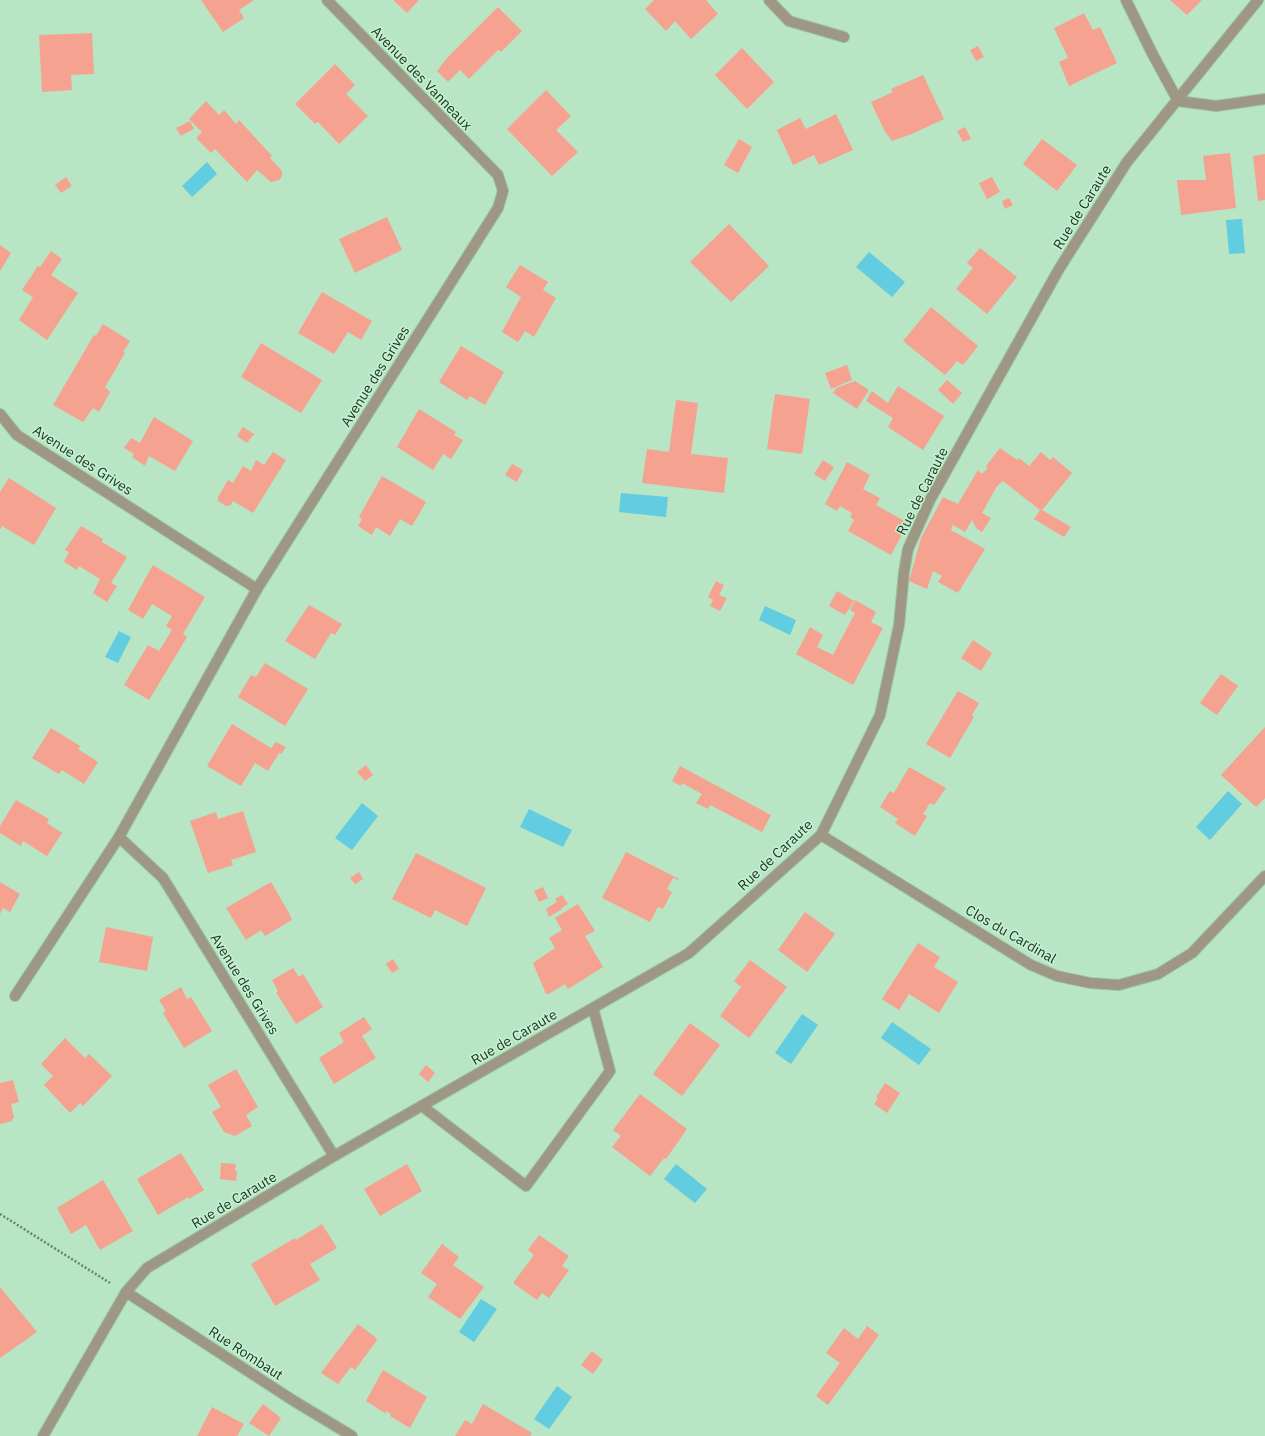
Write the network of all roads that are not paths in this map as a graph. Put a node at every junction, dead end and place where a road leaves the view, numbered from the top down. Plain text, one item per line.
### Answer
1 (327, 0) edge
2 (769, 0) edge
3 (1126, 0) edge
4 (1258, 0) edge
5 (844, 37) dead end
6 (1265, 99) edge
7 (1178, 101) junction
8 (498, 175) joint
9 (0, 414) edge
10 (257, 589) junction
11 (821, 835) junction
12 (119, 837) junction
13 (1265, 876) edge
14 (15, 996) dead end
15 (593, 1008) junction
16 (422, 1106) junction
17 (334, 1156) junction
18 (126, 1292) junction
19 (43, 1436) edge
20 (352, 1436) edge

1 - 8 street, Avenue des Vanneaux
2 - 5 street
3 - 7 street
4 - 7 street, Rue de Caraute
6 - 7 street
7 - 11 street, Rue de Caraute
8 - 10 street, Avenue des Grives
9 - 10 street, Avenue des Grives
10 - 12 street, Avenue des Grives
11 - 13 street, Clos du Cardinal
11 - 15 street, Rue de Caraute
12 - 14 street, Avenue des Grives
12 - 17 street, Avenue des Grives
15 - 16 street, Rue de Caraute
15 - 16 street
16 - 17 street, Rue de Caraute
17 - 18 street, Rue de Caraute
18 - 19 street, Rue de Caraute
18 - 20 street, Rue Rombaut

